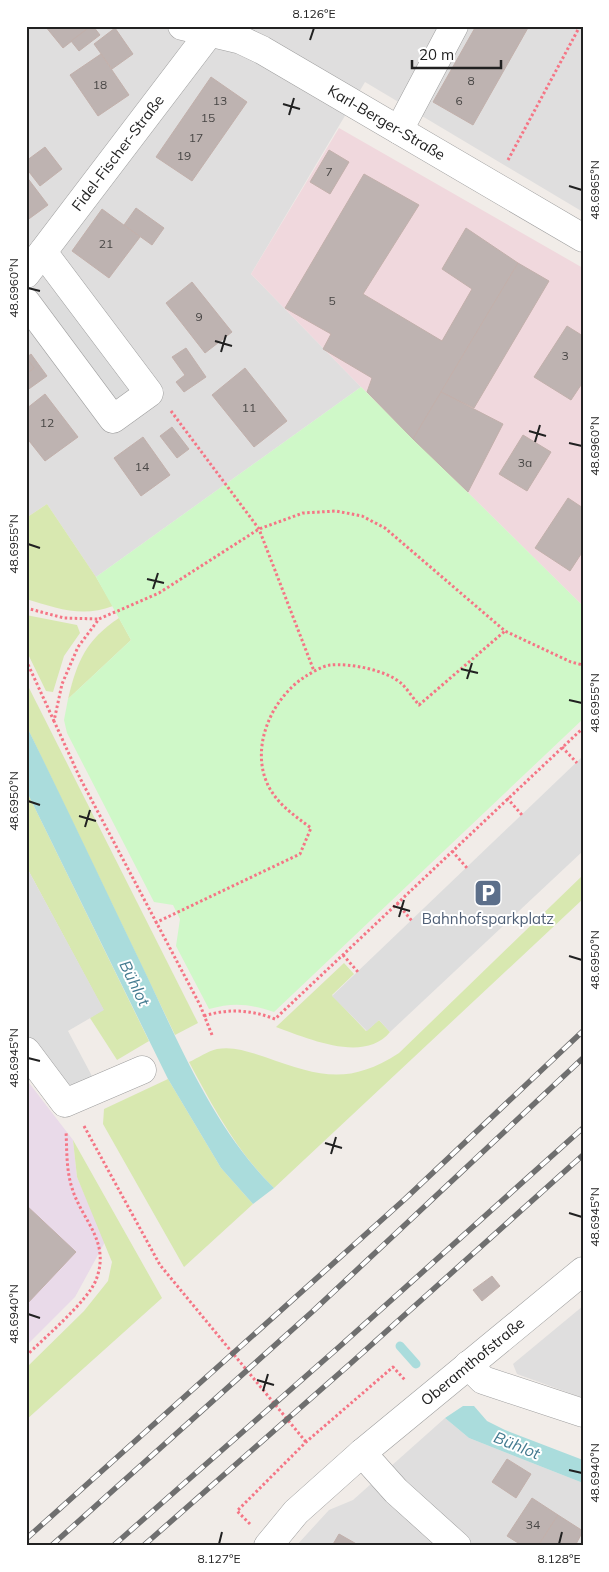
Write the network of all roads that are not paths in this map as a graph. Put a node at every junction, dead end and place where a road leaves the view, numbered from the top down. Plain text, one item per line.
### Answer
1 (454, 26) edge
2 (192, 28) edge
3 (399, 130) junction
4 (583, 238) edge
5 (43, 252) junction
6 (26, 274) edge
7 (26, 302) edge
8 (26, 1051) edge
9 (142, 1070) dead end
10 (583, 1271) edge
11 (468, 1365) junction
12 (583, 1413) edge
13 (362, 1452) junction
14 (268, 1546) edge
15 (457, 1546) edge

1 - 3 street
2 - 3 street, Karl-Berger-Straße
2 - 5 street, Fidel-Fischer-Straße
3 - 4 street, Karl-Berger-Straße
5 - 6 street, Fidel-Fischer-Straße
5 - 7 street
8 - 9 street
10 - 11 street, Oberamthofstraße
11 - 12 street
11 - 13 street, Oberamthofstraße
13 - 14 street, Oberamthofstraße
13 - 15 street

